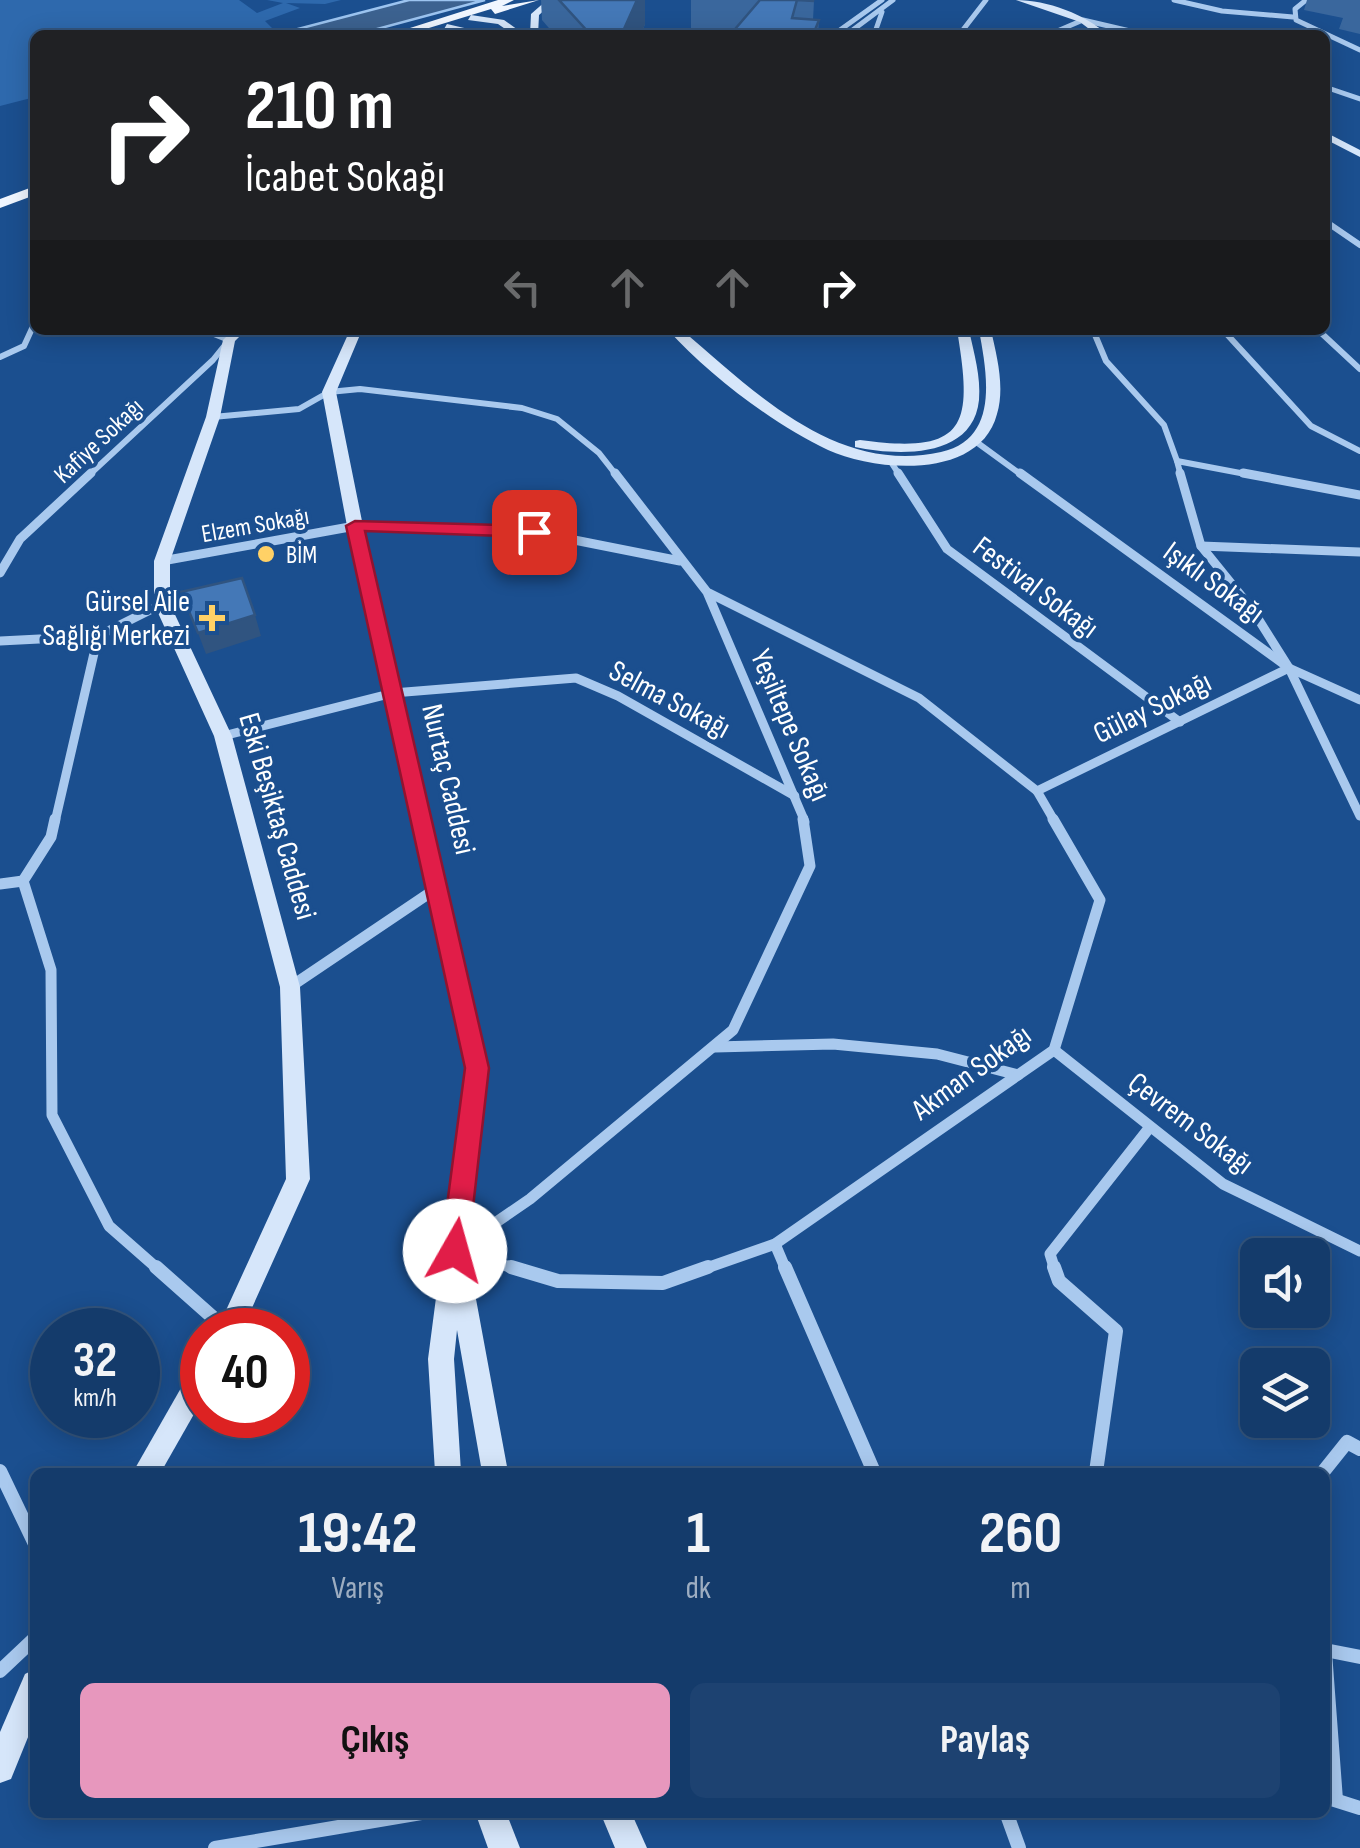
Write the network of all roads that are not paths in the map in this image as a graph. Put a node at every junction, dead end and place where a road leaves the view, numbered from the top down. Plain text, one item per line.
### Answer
1 (509, 0) edge
2 (534, 0) edge
3 (552, 0) edge
4 (892, 0) edge
5 (986, 0) edge
6 (1020, 0) edge
7 (1174, 0) edge
8 (1185, 0) edge
9 (1306, 0) edge
10 (883, 3) edge
11 (484, 7) junction
12 (498, 10) junction
13 (1293, 15) junction
14 (471, 18) junction
15 (1083, 20) junction
16 (447, 27) junction
17 (410, 30) edge
18 (440, 30) edge
19 (460, 30) edge
20 (513, 30) edge
21 (530, 30) edge
22 (534, 30) edge
23 (841, 30) edge
24 (852, 30) edge
25 (875, 30) edge
26 (963, 30) edge
27 (1060, 30) edge
28 (1096, 30) edge
29 (1126, 30) edge
30 (1322, 30) edge
31 (1330, 34) edge
32 (1360, 50) edge
33 (1330, 89) edge
34 (1360, 99) edge
35 (1330, 138) edge
36 (1360, 154) edge
37 (30, 192) edge
38 (0, 204) edge
39 (30, 205) edge
40 (0, 218) edge
41 (1330, 225) edge
42 (1360, 246) edge
43 (30, 333) edge
44 (234, 335) edge
45 (354, 335) edge
46 (680, 335) edge
47 (700, 335) edge
48 (963, 335) edge
49 (986, 335) edge
50 (1095, 335) edge
51 (1228, 335) edge
52 (1323, 335) edge
53 (0, 357) edge
54 (1360, 369) edge
55 (329, 392) junction
56 (212, 416) junction
57 (956, 432) junction
58 (975, 442) junction
59 (1360, 452) edge
60 (888, 455) junction
61 (1177, 461) junction
62 (1360, 495) edge
63 (355, 526) junction
64 (1201, 546) junction
65 (1360, 552) edge
66 (162, 561) junction
67 (680, 561) junction
68 (0, 573) edge
69 (708, 592) junction
70 (162, 604) junction
71 (98, 636) junction
72 (0, 641) edge
73 (1289, 668) junction
74 (393, 693) junction
75 (1360, 700) edge
76 (1180, 722) junction
77 (223, 736) junction
78 (1036, 791) junction
79 (795, 796) junction
80 (1360, 816) edge
81 (22, 881) junction
82 (0, 884) edge
83 (438, 888) junction
84 (290, 987) junction
85 (714, 1048) junction
86 (1054, 1050) junction
87 (1018, 1075) junction
88 (1150, 1127) junction
89 (775, 1244) junction
90 (455, 1251) junction
91 (1360, 1252) edge
92 (203, 1308) edge
93 (238, 1308) edge
94 (180, 1414) edge
95 (1360, 1449) edge
96 (148, 1468) edge
97 (448, 1468) edge
98 (494, 1468) edge
99 (872, 1468) edge
100 (1097, 1468) edge
101 (1326, 1468) edge
102 (0, 1470) edge
103 (30, 1533) edge
104 (30, 1643) edge
105 (1330, 1652) edge
106 (1360, 1657) edge
107 (0, 1671) edge
108 (30, 1696) edge
109 (0, 1768) edge
110 (1330, 1799) edge
111 (1360, 1808) edge
112 (392, 1818) edge
113 (492, 1818) edge
114 (618, 1818) edge
115 (1008, 1818) edge
116 (215, 1848) edge
117 (504, 1848) edge
118 (631, 1848) edge
119 (1018, 1848) edge

1 - 11 main road
2 - 12 main road
3 - 22 street
4 - 10 street
5 - 26 street
6 - 15 street
7 - 13 street
8 - 13 street
9 - 13 street
10 - 23 street
10 - 24 street
10 - 25 street
11 - 12 main road
11 - 17 main road
12 - 14 main road
12 - 21 street
13 - 30 street
14 - 16 main road
14 - 20 street
15 - 27 street
15 - 28 street
15 - 29 street
16 - 18 main road
16 - 19 street
31 - 32 street
33 - 34 street
35 - 36 street
37 - 38 main road
39 - 40 main road
41 - 42 street
43 - 53 street
44 - 56 street, Eski Beşiktaş Caddesi
44 - 68 street, Kafiye Sokağı
45 - 55 street
46 - 60 street
47 - 60 street
48 - 57 street
49 - 58 street
50 - 61 street
51 - 59 street
52 - 54 street
55 - 56 street
55 - 63 street, Nurtaç Caddesi
55 - 67 street, Yeşiltepe Sokağı
56 - 66 street, Eski Beşiktaş Caddesi
57 - 58 street
57 - 60 street
58 - 60 street
58 - 73 street, Işıklı Sokağı
60 - 76 street, Festival Sokağı
61 - 62 street
61 - 64 street
63 - 66 street, Elzem Sokağı
63 - 67 street, Elzem Sokağı
63 - 74 street, Nurtaç Caddesi
64 - 65 street
64 - 73 street
66 - 70 street, Eski Beşiktaş Caddesi
67 - 69 street, Yeşiltepe Sokağı
69 - 78 street, Akman Sokağı
69 - 79 street, Yeşiltepe Sokağı
70 - 71 street
70 - 77 street, Eski Beşiktaş Caddesi
71 - 72 street
71 - 81 street
73 - 75 street
73 - 76 street, Gülay Sokağı
73 - 80 street, Işıklı Sokağı
74 - 77 street, Selma Sokağı
74 - 79 street, Selma Sokağı
74 - 83 street, Nurtaç Caddesi
76 - 78 street, Gülay Sokağı
77 - 84 street, Eski Beşiktaş Caddesi
78 - 86 street, Akman Sokağı
79 - 85 street, Yeşiltepe Sokağı
81 - 82 street
81 - 92 street
83 - 84 street
83 - 90 street, Nurtaç Caddesi
84 - 93 street, Eski Beşiktaş Caddesi
85 - 87 street
85 - 90 street, Yeşiltepe Sokağı
86 - 87 street, Akman Sokağı
86 - 88 street, Çevrem Sokağı
87 - 89 street, Akman Sokağı
88 - 91 street, Çevrem Sokağı
88 - 100 street
89 - 90 street, Akman Sokağı
89 - 99 street
90 - 97 street, Nurtaç Caddesi
90 - 98 street, Nurtaç Caddesi
94 - 96 street
95 - 101 street
102 - 103 street
104 - 107 street
105 - 106 street
108 - 109 street
110 - 111 street
112 - 116 street
113 - 117 street
114 - 118 street
115 - 119 street

